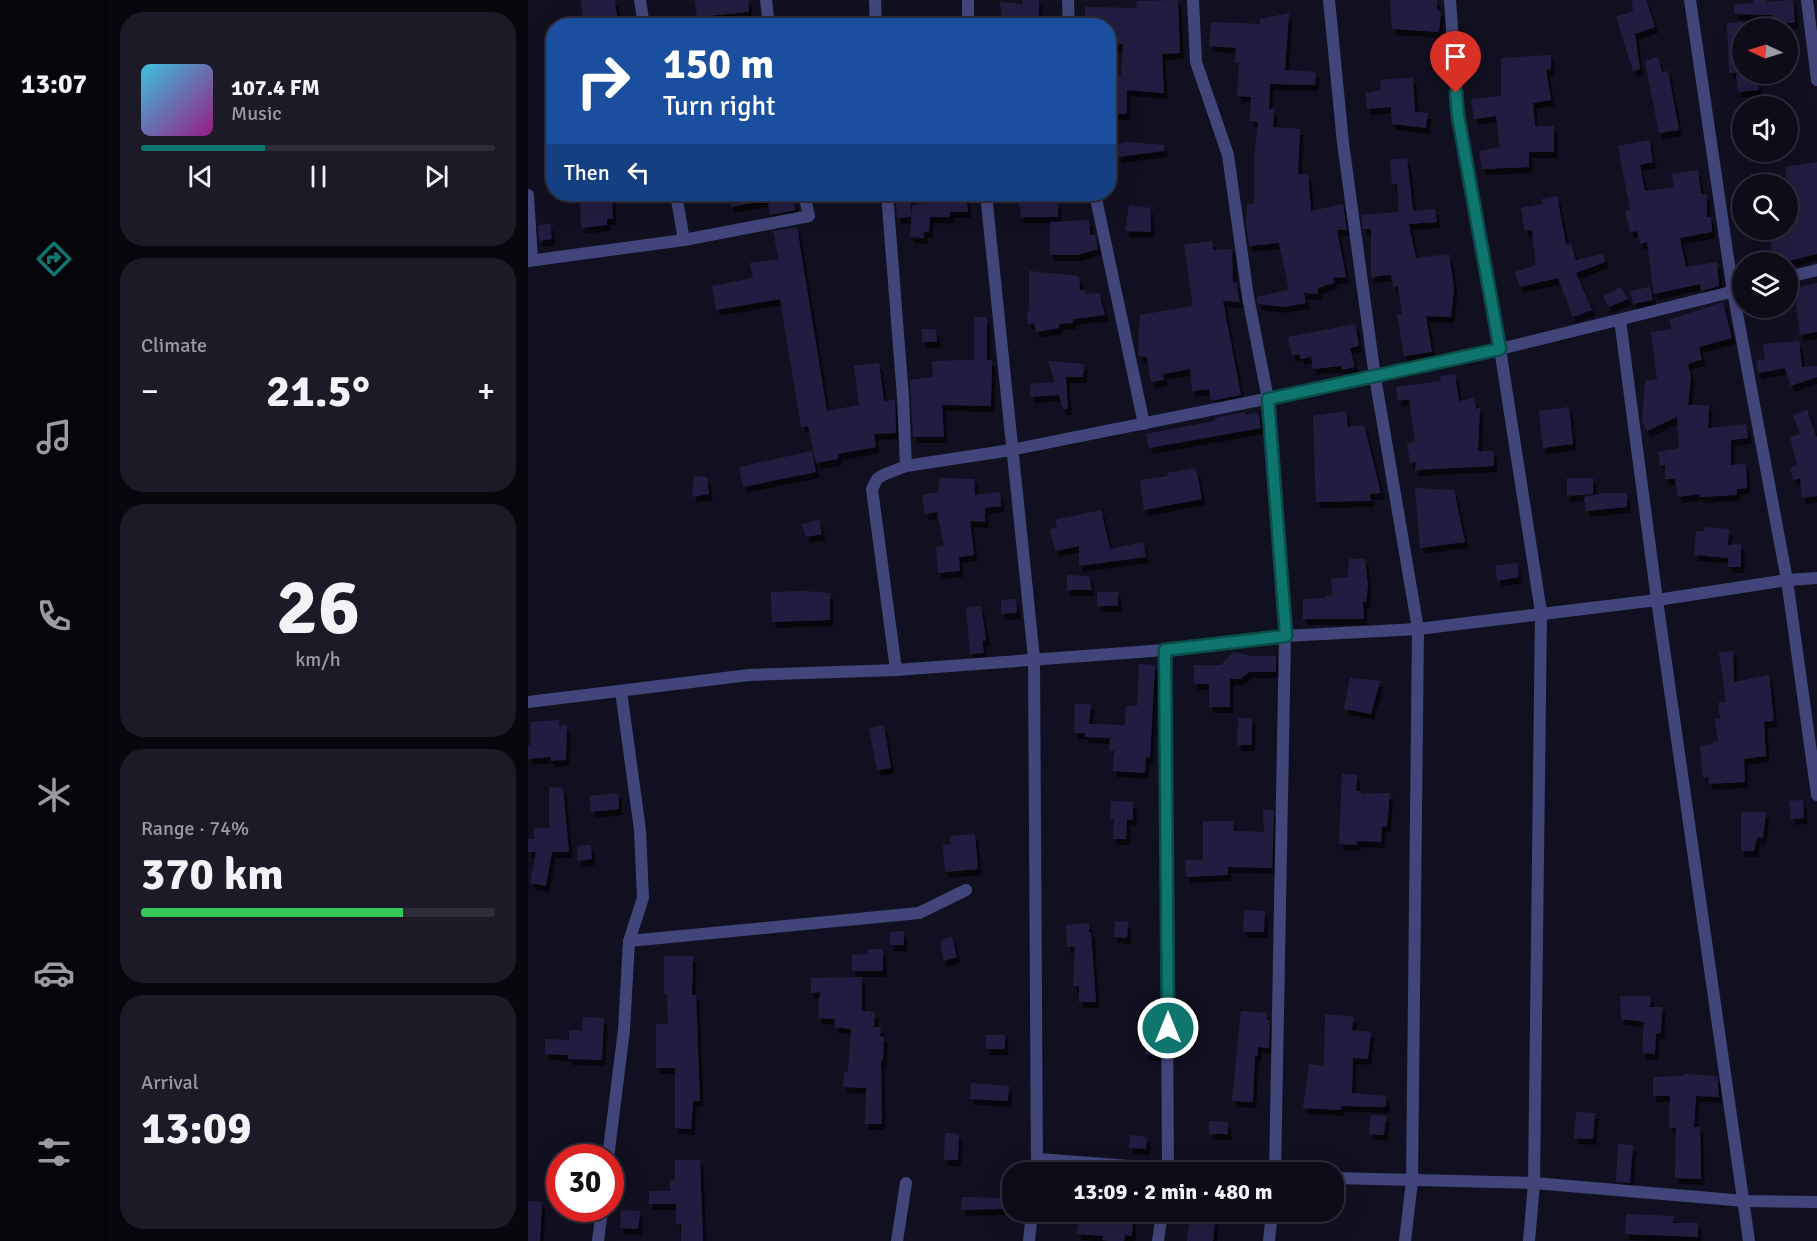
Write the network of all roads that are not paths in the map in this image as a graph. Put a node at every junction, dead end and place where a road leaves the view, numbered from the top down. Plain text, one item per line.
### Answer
1 (640, 0) edge
2 (766, 0) edge
3 (875, 0) edge
4 (968, 0) edge
5 (1068, 0) edge
6 (1193, 0) edge
7 (1329, 0) edge
8 (1450, 0) edge
9 (1690, 0) edge
10 (1807, 0) edge
11 (643, 18) edge
12 (768, 18) edge
13 (876, 18) edge
14 (968, 18) edge
15 (1069, 18) edge
16 (1817, 80) edge
17 (528, 195) edge
18 (677, 201) edge
19 (806, 201) edge
20 (887, 201) edge
21 (987, 201) edge
22 (1096, 201) edge
23 (684, 240) junction
24 (1732, 254) edge
25 (530, 260) edge
26 (1817, 270) edge
27 (1798, 275) edge
28 (1732, 292) edge
29 (1743, 318) edge
30 (1620, 320) junction
31 (1500, 349) junction
32 (1375, 377) junction
33 (1268, 399) junction
34 (1144, 424) junction
35 (1011, 450) junction
36 (906, 466) junction
37 (1817, 578) edge
38 (1787, 580) junction
39 (1657, 600) junction
40 (1541, 612) junction
41 (1418, 629) junction
42 (1286, 636) junction
43 (1165, 650) junction
44 (1034, 658) junction
45 (896, 670) junction
46 (621, 692) junction
47 (528, 702) edge
48 (1817, 795) edge
49 (966, 890) dead end
50 (629, 941) junction
51 (610, 1144) edge
52 (1039, 1160) joint
53 (1062, 1162) edge
54 (1168, 1162) edge
55 (1275, 1162) edge
56 (1344, 1178) edge
57 (1412, 1181) junction
58 (906, 1183) dead end
59 (1534, 1183) junction
60 (1745, 1202) junction
61 (1817, 1202) edge
62 (600, 1222) edge
63 (1031, 1222) edge
64 (1161, 1222) edge
65 (1271, 1222) edge
66 (598, 1241) edge
67 (897, 1241) edge
68 (1029, 1241) edge
69 (1158, 1241) edge
70 (1269, 1241) edge
71 (1405, 1241) edge
72 (1529, 1241) edge
73 (1749, 1241) edge

1 - 11 street
2 - 12 street
3 - 13 street
4 - 14 street
5 - 15 street
6 - 33 street
7 - 32 street
8 - 31 street
9 - 24 street
10 - 16 street
17 - 25 street
18 - 23 street
19 - 23 street
20 - 36 street
21 - 35 street
22 - 34 street
23 - 25 street
26 - 27 street
28 - 30 street
29 - 38 street
30 - 31 street
30 - 39 street
31 - 32 street
31 - 40 street
32 - 33 street
32 - 41 street
33 - 34 street
33 - 42 street
34 - 35 street
35 - 36 street
35 - 44 street
36 - 45 street
37 - 38 street
38 - 39 street
38 - 48 street
39 - 40 street
39 - 60 street
40 - 41 street
40 - 59 street
41 - 42 street
41 - 57 street
42 - 43 street
42 - 55 street
43 - 44 street
43 - 54 street
44 - 45 street
44 - 52 street
45 - 46 street
46 - 47 street
46 - 50 street
49 - 50 street
50 - 51 street
52 - 53 street
56 - 57 street
57 - 59 street
57 - 71 street
58 - 67 street
59 - 60 street
59 - 72 street
60 - 61 street
60 - 73 street
62 - 66 street
63 - 68 street
64 - 69 street
65 - 70 street

